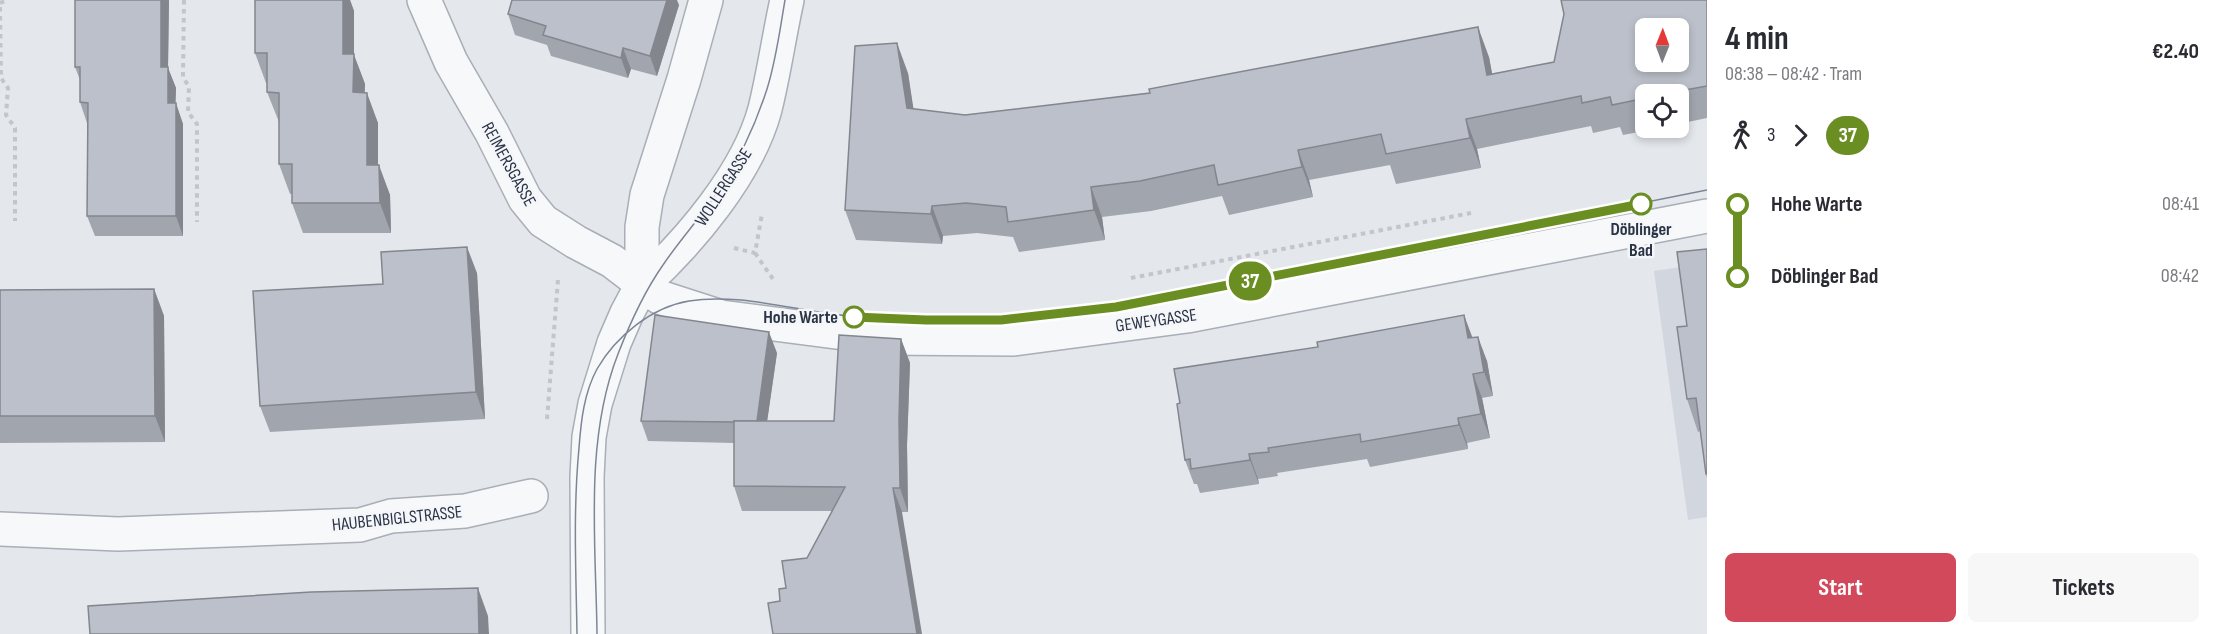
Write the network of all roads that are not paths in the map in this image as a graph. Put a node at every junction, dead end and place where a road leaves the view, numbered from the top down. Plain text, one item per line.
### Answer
1 (424, 0) edge
2 (706, 0) edge
3 (787, 0) edge
4 (1707, 216) edge
5 (642, 285) junction
6 (531, 496) dead end
7 (0, 529) edge
8 (588, 634) edge

1 - 5 street, REIMERSGASSE
2 - 5 street
3 - 5 street, WOLLERGASSE
4 - 5 street, GEWEYGASSE
5 - 8 street
6 - 7 street, HAUBENBIGLSTRASSE

